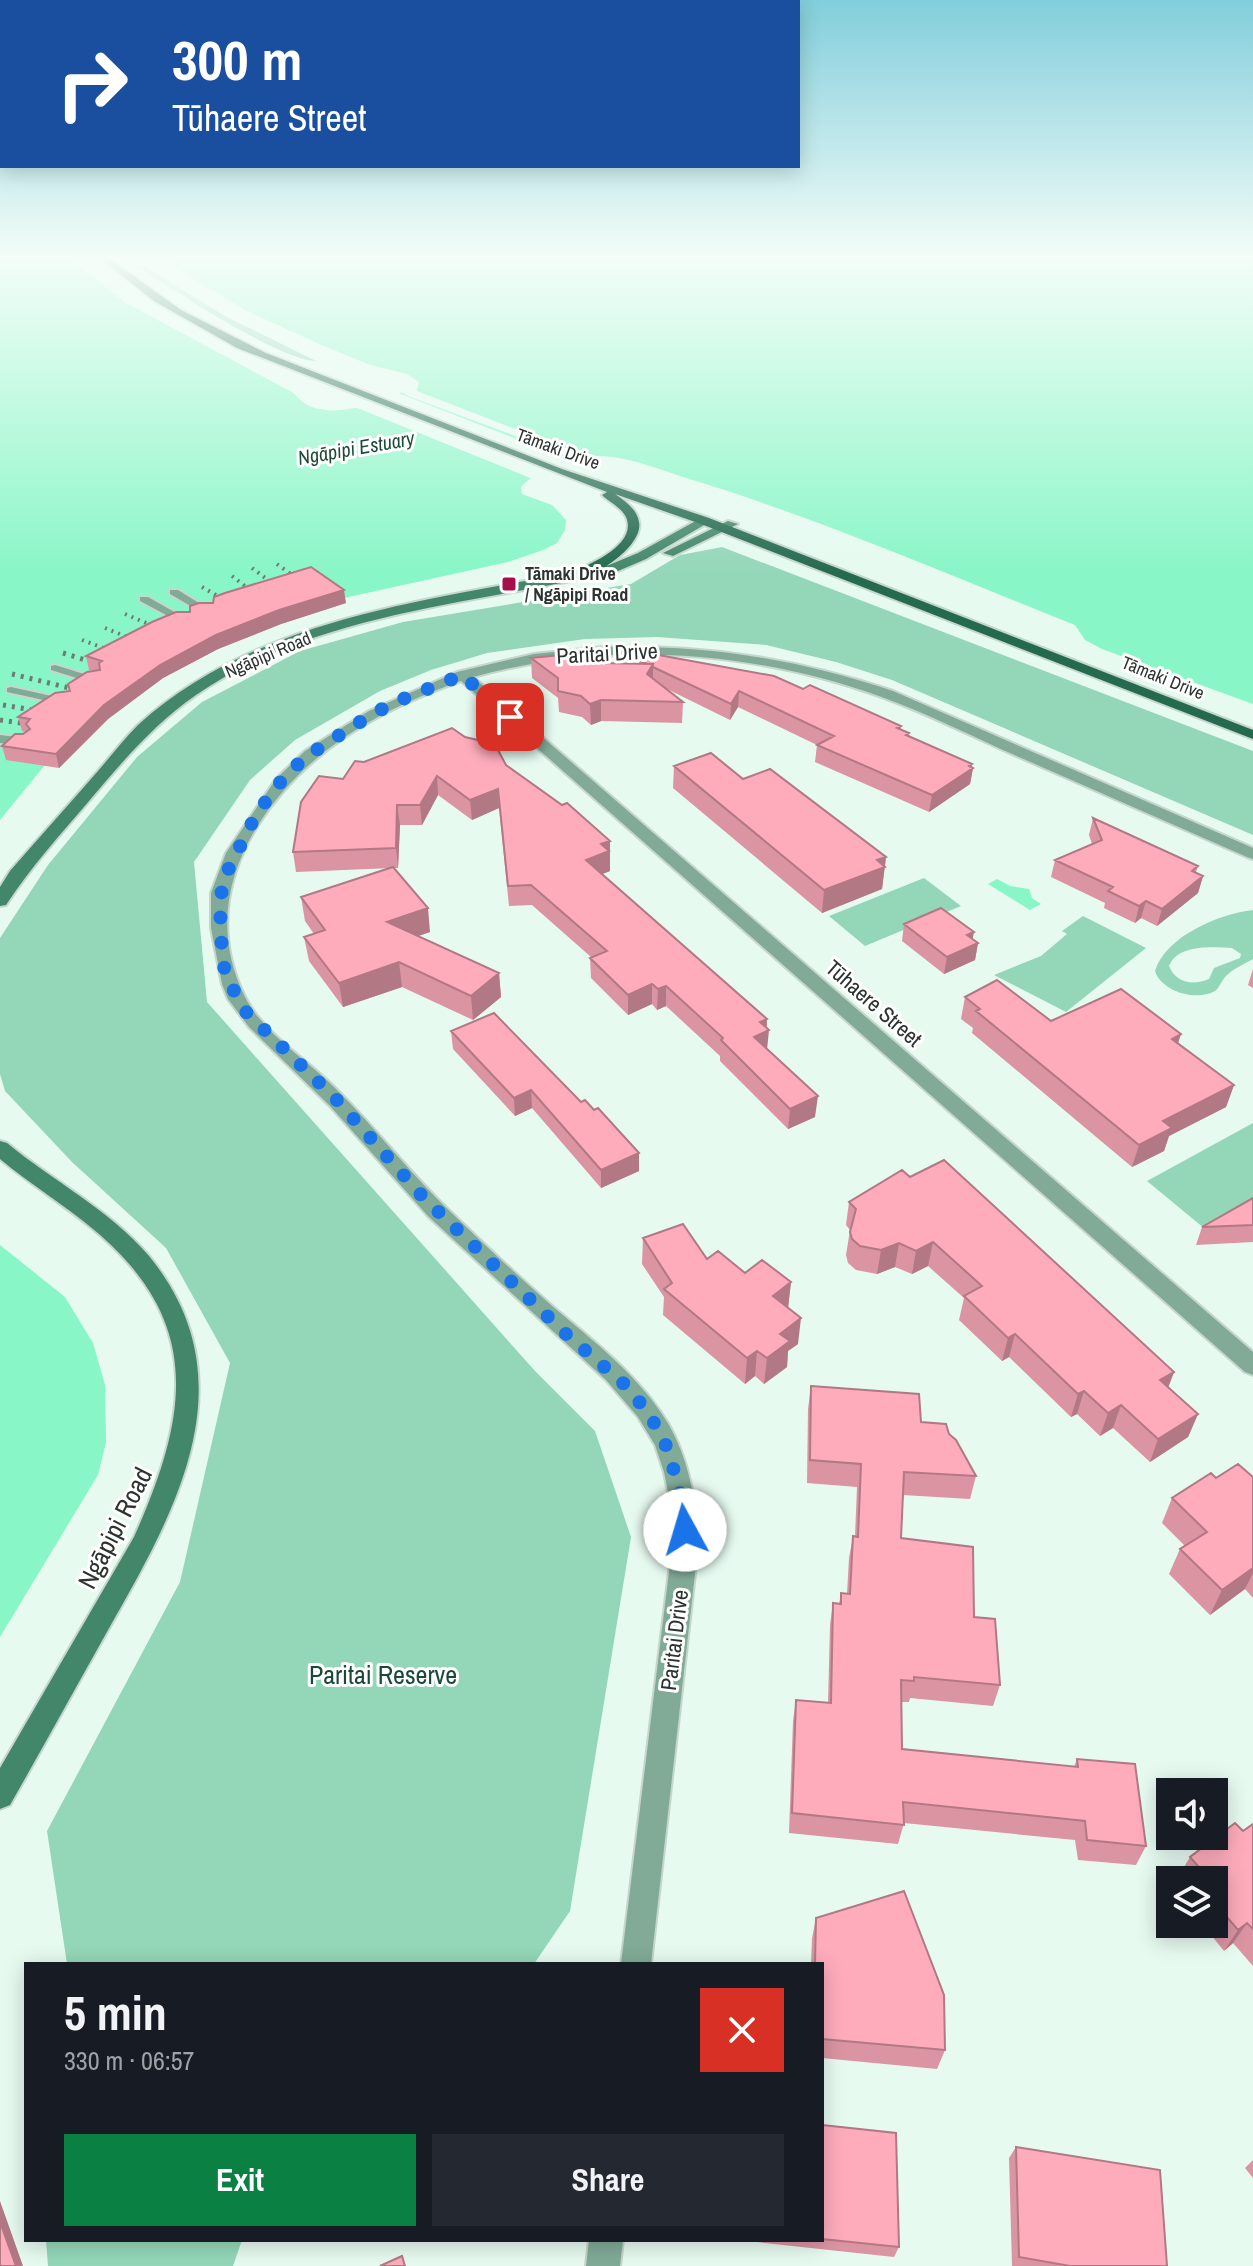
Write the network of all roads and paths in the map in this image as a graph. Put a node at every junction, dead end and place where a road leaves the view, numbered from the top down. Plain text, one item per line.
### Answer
1 (282, 362) edge
2 (589, 482) junction
3 (705, 521) junction
4 (727, 527) junction
5 (626, 563) junction
6 (576, 576) junction
7 (174, 592) dead end
8 (144, 599) dead end
9 (210, 613) edge
10 (187, 622) edge
11 (55, 668) dead end
12 (462, 675) junction
13 (96, 681) edge
14 (11, 690) dead end
15 (66, 702) edge
16 (1253, 735) edge
17 (0, 739) edge
18 (25, 742) edge
19 (1253, 854) edge
20 (0, 901) edge
21 (0, 1148) edge
22 (1253, 1366) edge
23 (0, 1795) edge
24 (636, 1962) edge
25 (606, 2242) edge
26 (603, 2266) edge

1 - 2 main road, Tāmaki Drive
2 - 3 main road, Tāmaki Drive
2 - 6 main road
3 - 4 main road, Tāmaki Drive
3 - 5 main road, Ngāpipi Road
4 - 5 main road, Ngāpipi Road
4 - 16 main road, Tāmaki Drive
5 - 6 main road, Ngāpipi Road
6 - 20 main road, Ngāpipi Road
7 - 9 lane
8 - 10 lane
11 - 13 lane
12 - 19 street, Paritai Drive
12 - 22 street, Tūhaere Street
12 - 24 street, Paritai Drive
14 - 15 lane
17 - 18 lane
21 - 23 main road, Ngāpipi Road
25 - 26 street

